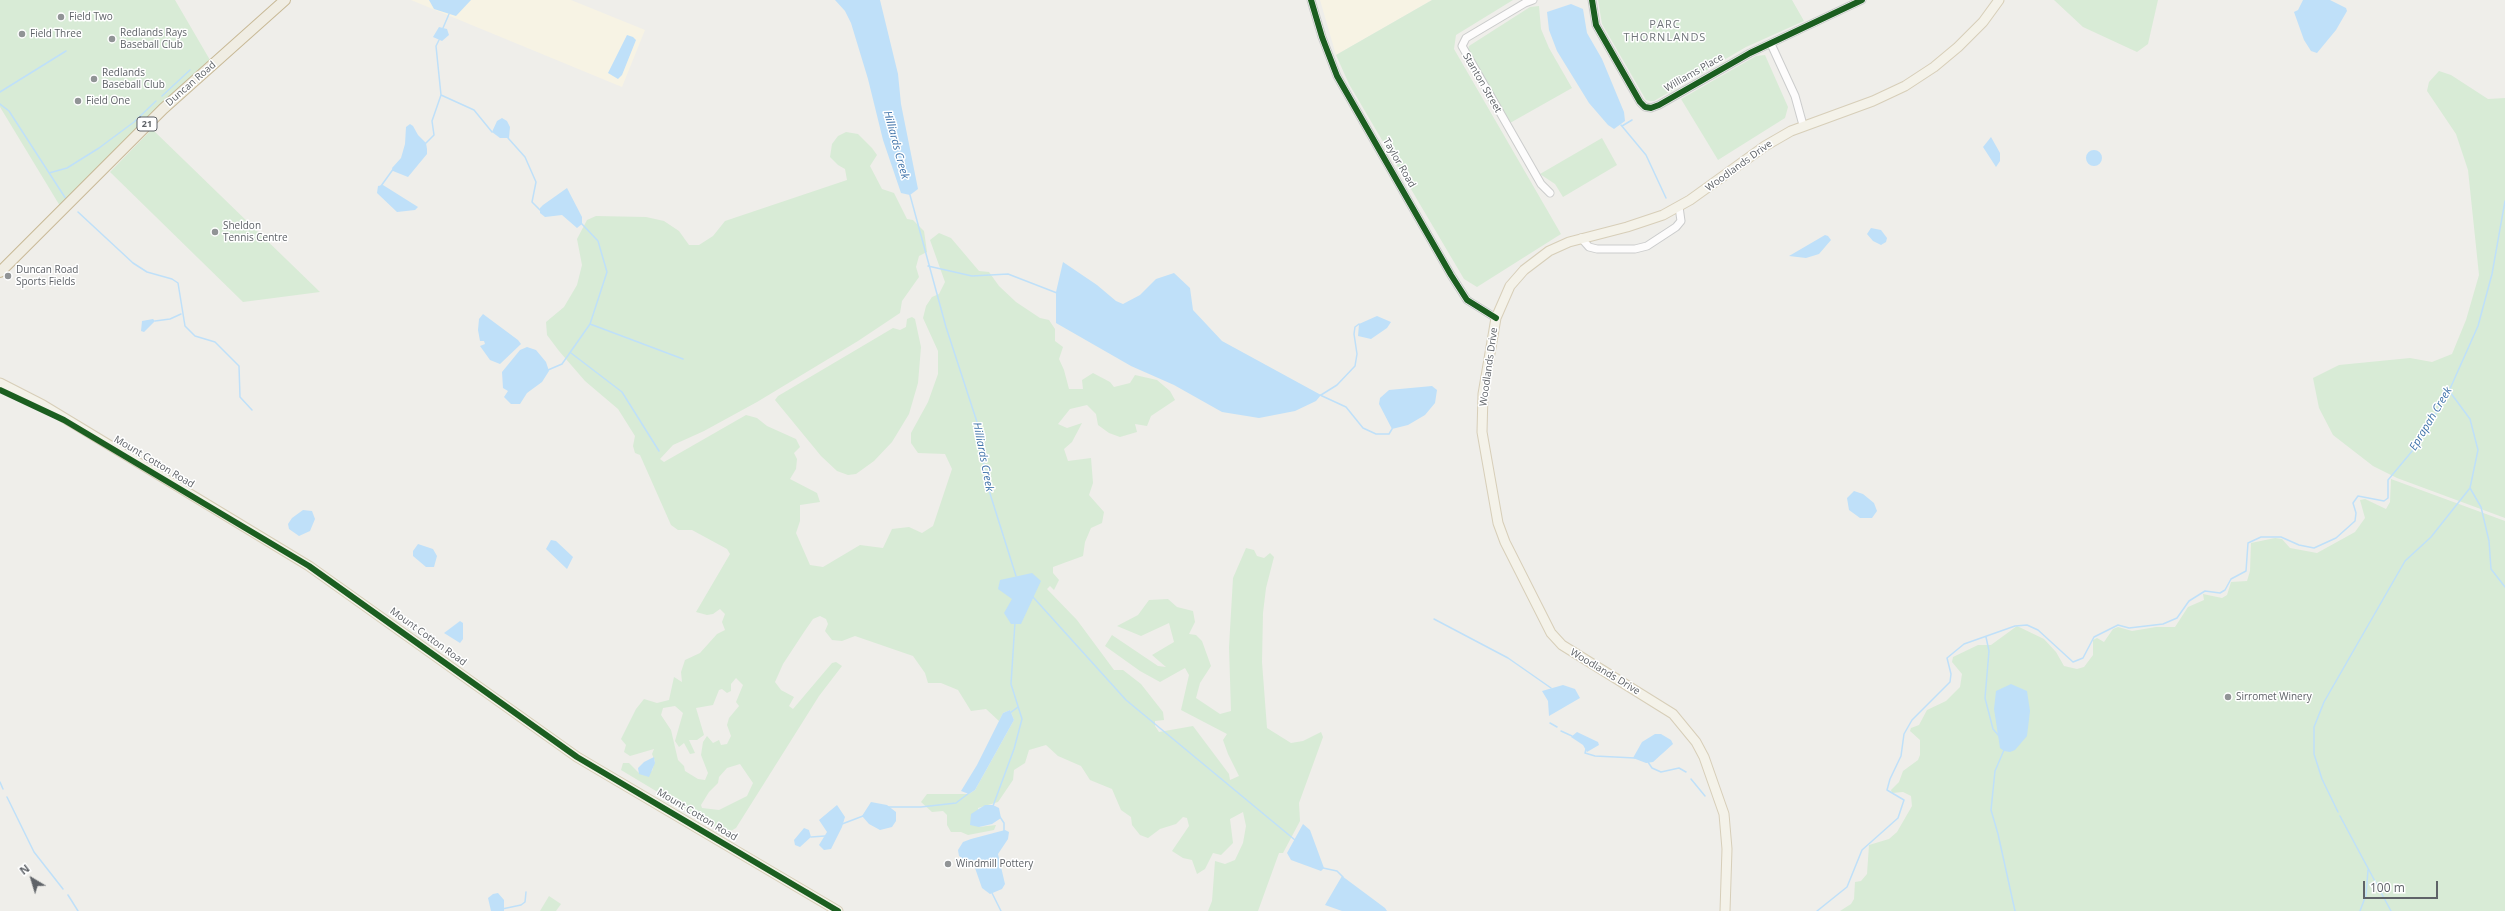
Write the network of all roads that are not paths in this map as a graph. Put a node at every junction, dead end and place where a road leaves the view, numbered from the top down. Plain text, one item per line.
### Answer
1 (285, 0) edge
2 (1311, 0) edge
3 (1534, 0) edge
4 (1592, 0) edge
5 (1862, 0) edge
6 (1999, 0) edge
7 (1524, 1) edge
8 (1771, 44) junction
9 (1803, 125) junction
10 (1550, 193) dead end
11 (1679, 207) junction
12 (1581, 238) junction
13 (17, 257) junction
14 (0, 272) edge
15 (0, 277) edge
16 (1496, 318) junction
17 (0, 383) edge
18 (0, 388) edge
19 (64, 420) junction
20 (838, 911) edge
21 (1725, 911) edge

1 - 13 highway, Duncan Road / 21
2 - 16 street, Taylor Road
3 - 7 street, Stanton Street
4 - 8 street, Williams Place
5 - 8 street, Williams Place
6 - 9 main road, Woodlands Drive
7 - 10 street, Stanton Street
8 - 9 street
9 - 11 main road, Woodlands Drive
11 - 12 main road, Woodlands Drive
11 - 12 street
12 - 16 main road, Woodlands Drive
13 - 14 highway, Duncan Road / 21
13 - 15 highway, Duncan Road / 21
16 - 21 main road, Woodlands Drive
17 - 19 main road, Mount Cotton Road
18 - 19 main road, Mount Cotton Road
19 - 20 main road, Mount Cotton Road

